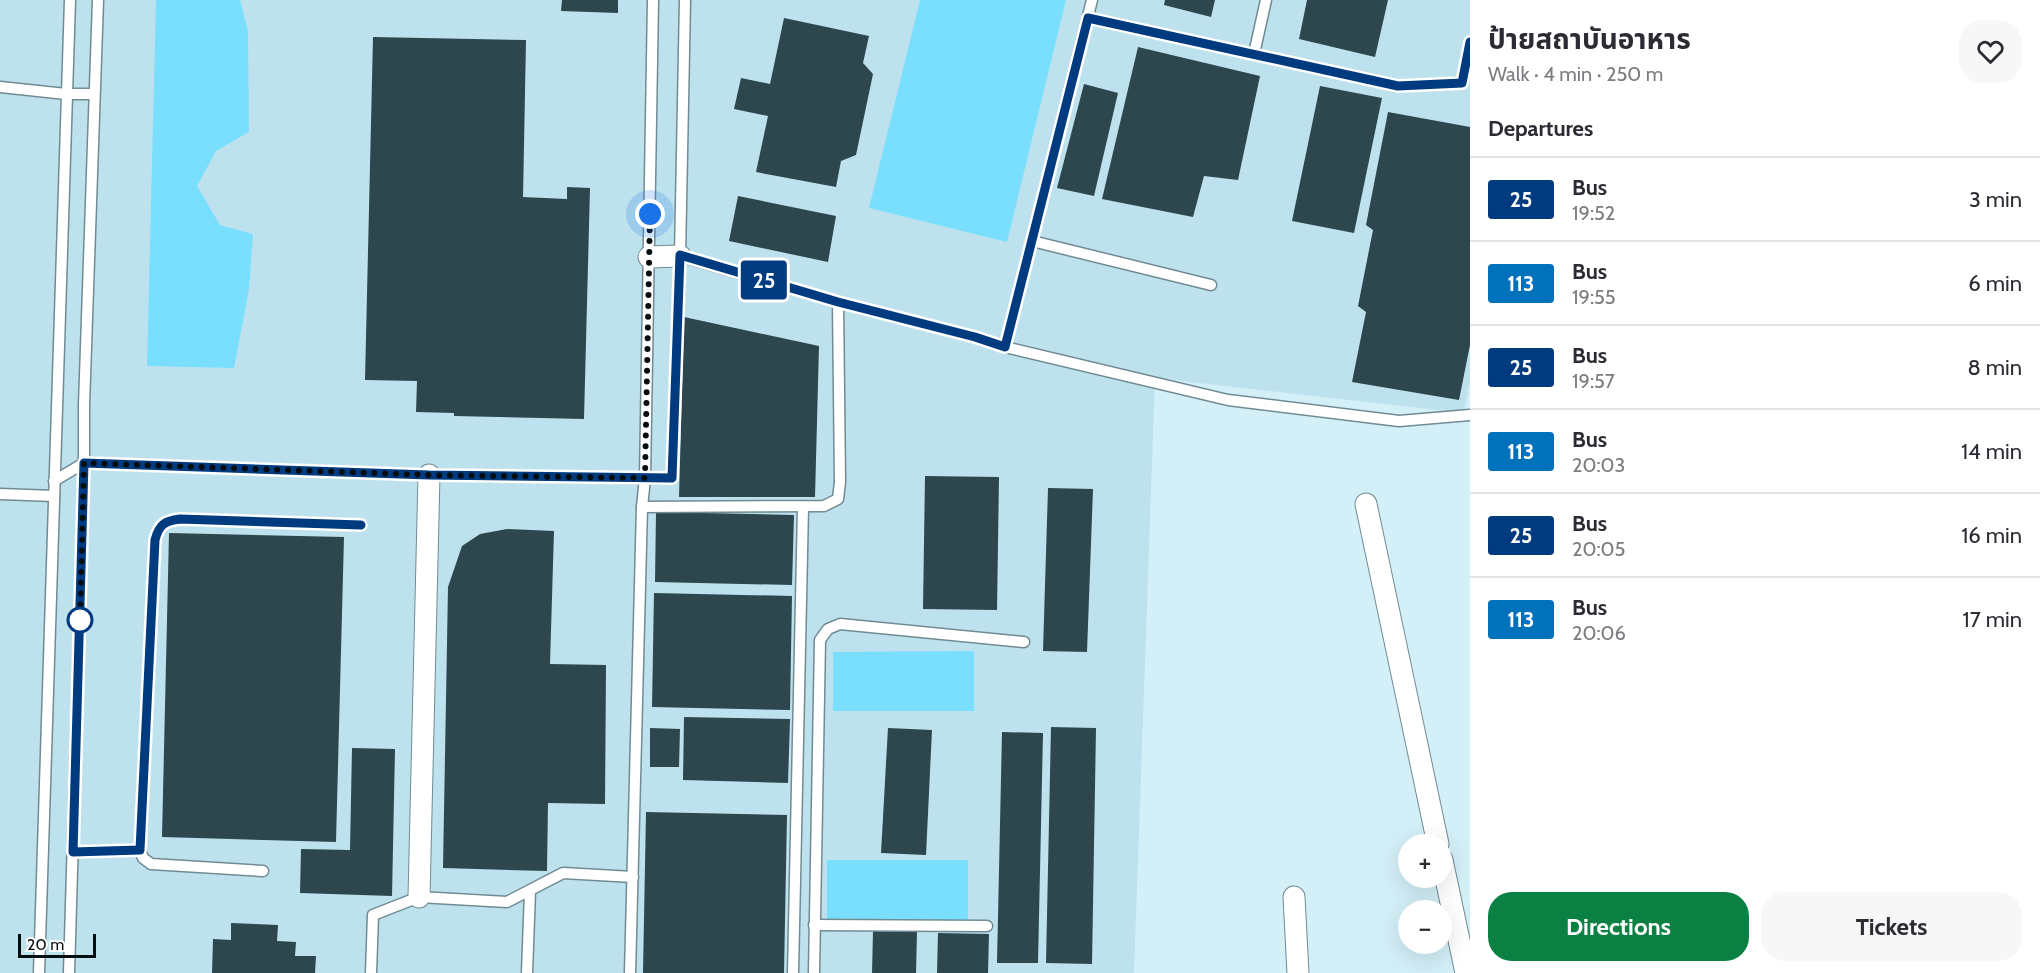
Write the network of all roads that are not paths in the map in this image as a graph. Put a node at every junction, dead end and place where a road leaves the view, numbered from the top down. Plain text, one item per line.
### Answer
1 (70, 0) edge
2 (98, 0) edge
3 (654, 0) edge
4 (685, 0) edge
5 (1092, 0) edge
6 (1266, 0) edge
7 (1088, 18) junction
8 (1470, 42) edge
9 (1254, 54) junction
10 (0, 87) edge
11 (66, 94) junction
12 (93, 94) junction
13 (1032, 241) junction
14 (680, 255) junction
15 (649, 257) junction
16 (1211, 285) dead end
17 (838, 302) junction
18 (1005, 347) junction
19 (1470, 415) edge
20 (84, 463) junction
21 (429, 475) junction
22 (645, 478) junction
23 (54, 481) junction
24 (0, 494) edge
25 (54, 496) junction
26 (1366, 504) dead end
27 (642, 507) junction
28 (803, 507) junction
29 (361, 525) dead end
30 (1024, 642) dead end
31 (1436, 834) edge
32 (140, 850) junction
33 (73, 852) junction
34 (263, 871) dead end
35 (633, 877) junction
36 (1448, 888) edge
37 (530, 891) junction
38 (419, 897) junction
39 (1294, 897) dead end
40 (814, 925) junction
41 (987, 926) dead end
42 (39, 973) edge
43 (69, 973) edge
44 (371, 973) edge
45 (527, 973) edge
46 (630, 973) edge
47 (793, 973) edge
48 (814, 973) edge
49 (1298, 973) edge
50 (1466, 973) edge

1 - 11 lane
2 - 12 lane
3 - 15 lane
4 - 14 lane
5 - 7 lane
6 - 9 lane
7 - 9 lane
7 - 13 lane
8 - 9 lane
10 - 11 lane
11 - 12 lane
11 - 23 lane
12 - 20 lane
13 - 16 lane
13 - 18 lane
14 - 15 street
14 - 17 lane
14 - 22 lane
15 - 22 lane
17 - 18 lane
17 - 28 lane
18 - 19 lane
20 - 21 lane
20 - 23 lane
20 - 33 lane
21 - 22 lane
21 - 38 street
22 - 27 lane
23 - 25 lane
24 - 25 lane
25 - 42 lane
26 - 31 street
27 - 28 lane
27 - 35 lane
28 - 47 lane
29 - 32 lane
30 - 40 lane
32 - 33 lane
32 - 34 lane
33 - 43 lane
35 - 37 lane
35 - 46 lane
36 - 50 street
37 - 38 lane
37 - 45 lane
38 - 44 lane
39 - 49 street
40 - 41 lane
40 - 48 lane

